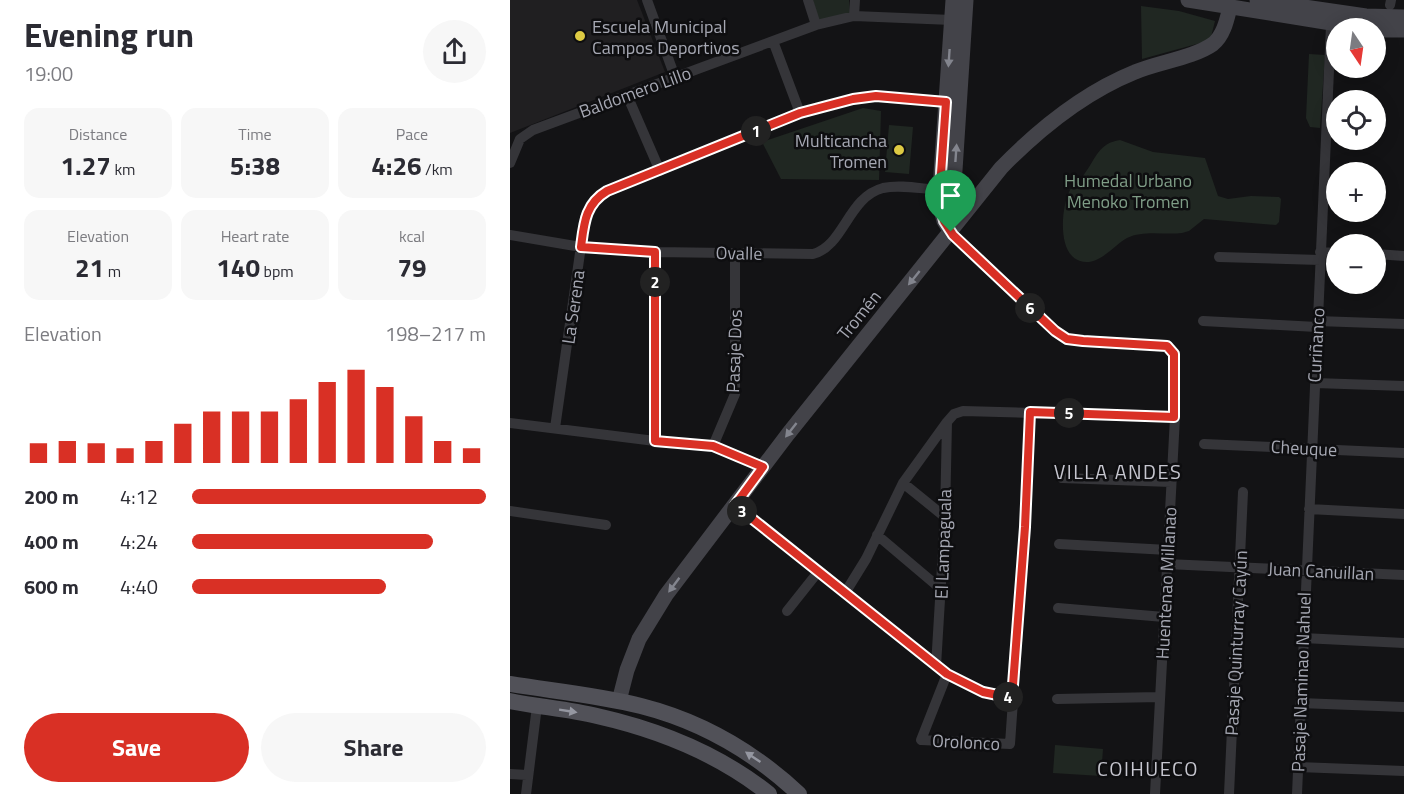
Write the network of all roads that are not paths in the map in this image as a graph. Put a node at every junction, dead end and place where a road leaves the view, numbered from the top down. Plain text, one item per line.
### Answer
1 (647, 0) edge
2 (808, 0) edge
3 (855, 0) edge
4 (953, 0) edge
5 (966, 0) edge
6 (1188, 0) edge
7 (1257, 0) edge
8 (1227, 6) junction
9 (854, 16) junction
10 (1404, 17) edge
11 (1330, 18) junction
12 (952, 20) junction
13 (816, 25) junction
14 (1386, 30) edge
15 (1404, 30) edge
16 (773, 41) junction
17 (675, 77) junction
18 (1327, 78) edge
19 (627, 95) junction
20 (946, 102) junction
21 (800, 113) junction
22 (510, 163) edge
23 (660, 171) junction
24 (940, 190) junction
25 (951, 232) junction
26 (510, 235) edge
27 (581, 247) junction
28 (655, 252) junction
29 (735, 253) junction
30 (1326, 255) edge
31 (1386, 255) edge
32 (1320, 256) junction
33 (1404, 256) edge
34 (1219, 257) dead end
35 (1203, 321) dead end
36 (1317, 324) junction
37 (1404, 324) edge
38 (1315, 383) junction
39 (1404, 386) edge
40 (1030, 412) junction
41 (1174, 417) junction
42 (947, 422) junction
43 (510, 423) edge
44 (555, 428) junction
45 (655, 441) junction
46 (1204, 444) dead end
47 (713, 446) junction
48 (1312, 448) junction
49 (1404, 453) edge
50 (763, 467) junction
51 (1062, 478) dead end
52 (1171, 482) junction
53 (903, 483) junction
54 (1243, 492) dead end
55 (735, 505) junction
56 (1309, 509) junction
57 (510, 511) edge
58 (1404, 514) edge
59 (945, 517) junction
60 (606, 525) dead end
61 (877, 535) junction
62 (1059, 544) dead end
63 (1168, 550) junction
64 (1167, 564) junction
65 (1240, 567) junction
66 (1306, 570) junction
67 (818, 572) junction
68 (1404, 575) edge
69 (942, 590) junction
70 (845, 593) junction
71 (1058, 608) dead end
72 (787, 611) dead end
73 (1164, 617) junction
74 (1303, 638) junction
75 (1404, 643) edge
76 (936, 666) junction
77 (947, 674) junction
78 (510, 684) edge
79 (1160, 697) junction
80 (1012, 698) junction
81 (1057, 699) dead end
82 (510, 701) edge
83 (619, 701) junction
84 (1300, 703) junction
85 (537, 706) junction
86 (1404, 707) edge
87 (652, 731) junction
88 (1298, 767) junction
89 (1404, 771) edge
90 (510, 774) edge
91 (527, 775) junction
92 (525, 794) edge
93 (769, 794) edge
94 (799, 794) edge
95 (1155, 794) edge
96 (1229, 794) edge
97 (1297, 794) edge

1 - 17 street
2 - 13 street
3 - 9 street
4 - 12 street
25 -> 5 street
6 - 8 street
7 - 11 street
8 - 11 street
8 - 25 street, Tromén
9 - 12 street, Baldomero Lillo
9 - 13 street, Baldomero Lillo
10 - 11 street
12 -> 20 street
13 - 16 street, Baldomero Lillo
14 - 15 street
16 - 17 street, Baldomero Lillo
16 - 21 street
17 - 19 street, Baldomero Lillo
18 - 32 street, Curiñanco
19 - 22 street, Baldomero Lillo
19 - 23 street
20 - 21 street, La Serena
20 - 24 street
21 - 23 street, La Serena
23 - 27 street, La Serena
24 - 25 street
24 - 29 street, Ovalle
25 - 41 street, Huentenao Millanao
25 -> 50 street, Tromén
26 - 27 street, Ovalle
27 - 28 street, Ovalle
27 - 44 street, La Serena
28 - 29 street, Ovalle
28 - 45 street
29 - 47 street, Pasaje Dos
30 - 32 street
31 - 33 street
32 - 34 street
32 - 36 street, Curiñanco
35 - 36 street
36 - 37 street
36 - 38 street, Curiñanco
38 - 39 street
38 - 48 street, Curiñanco
40 - 41 street
40 - 42 street
40 - 80 street
41 - 52 street, Huentenao Millanao
42 - 53 street
42 - 59 street, El Lampaguala
43 - 44 street
44 - 45 street
45 - 47 street
46 - 48 street, Cheuque
47 - 50 street
48 - 49 street, Cheuque
48 - 56 street, Curiñanco
50 - 55 street, Tromén
51 - 52 street
52 - 63 street, Huentenao Millanao
53 - 59 street
53 - 61 street
54 - 65 street, Pasaje Quinturray Cayún
55 - 67 street
55 -> 83 street, Tromén
56 - 58 street
56 - 66 street, Curiñanco
57 - 60 street
59 - 69 street, El Lampaguala
61 - 69 street
61 - 70 street
62 - 63 street
63 - 64 street, Huentenao Millanao
64 - 65 street, Juan Canuillan
64 - 73 street, Huentenao Millanao
65 - 66 street, Juan Canuillan
65 - 96 street, Pasaje Quinturray Cayún
66 - 68 street, Juan Canuillan
66 - 74 street, Pasaje Naminao Nahuel
67 - 70 street
67 - 72 street
69 - 76 street, El Lampaguala
70 - 76 street
71 - 73 street
73 - 79 street, Huentenao Millanao
74 - 75 street
74 - 84 street, Pasaje Naminao Nahuel
76 - 77 street
77 - 80 street
77 - 80 street, Orolonco
78 - 83 main road
79 - 81 street
79 - 95 street, Huentenao Millanao
82 - 85 main road
83 - 87 main road
94 -> 83 main road
84 - 86 street
84 - 88 street, Pasaje Naminao Nahuel
85 -> 87 main road
85 - 91 street
87 - 93 main road
88 - 89 street
88 - 97 street, Pasaje Naminao Nahuel
90 - 91 street
91 - 92 street

